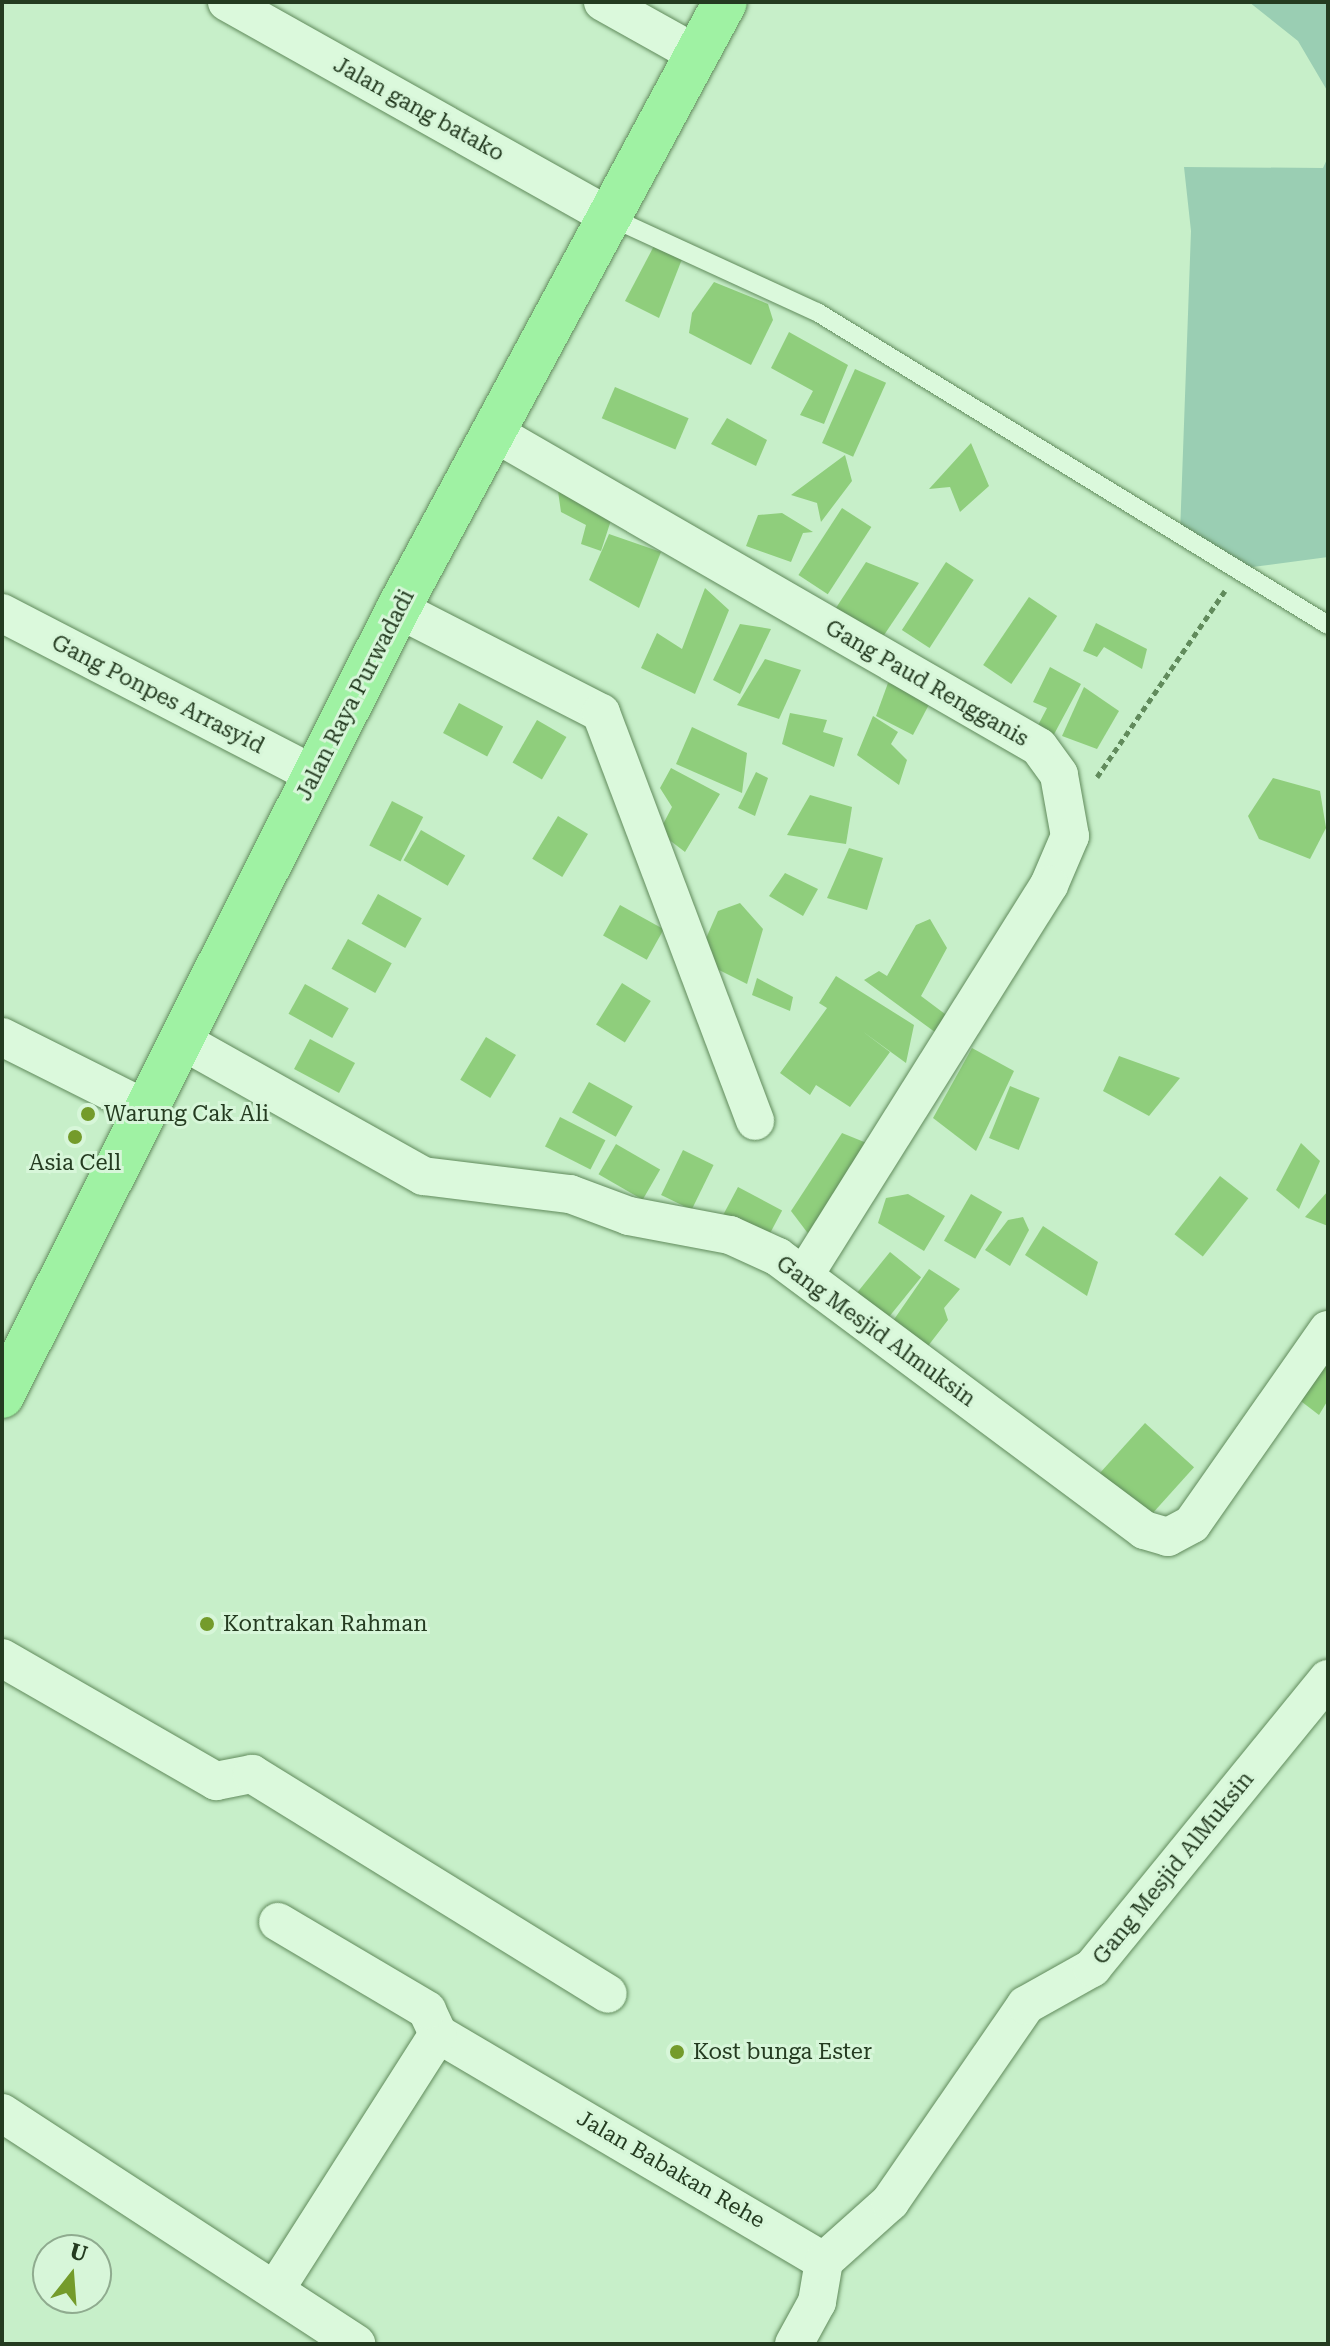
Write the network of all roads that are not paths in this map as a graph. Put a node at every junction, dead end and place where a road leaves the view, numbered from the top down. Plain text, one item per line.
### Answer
1 (227, 2) edge
2 (603, 2) edge
3 (725, 2) edge
4 (696, 54) junction
5 (610, 217) junction
6 (493, 432) junction
7 (398, 609) junction
8 (2, 613) edge
9 (1328, 625) edge
10 (315, 775) junction
11 (2, 1037) edge
12 (181, 1040) junction
13 (146, 1109) junction
14 (755, 1121) dead end
15 (804, 1276) junction
16 (1326, 1335) edge
17 (2, 1396) edge
18 (2, 1658) edge
19 (1328, 1679) edge
20 (278, 1922) dead end
21 (608, 1994) dead end
22 (438, 2034) junction
23 (2, 2113) edge
24 (824, 2261) junction
25 (275, 2290) junction
26 (356, 2344) edge
27 (794, 2344) edge

1 - 5 street, Jalan gang batako
2 - 4 street
3 - 4 main road, Jalan Raya Purwadadi
4 - 5 main road, Jalan Raya Purwadadi
5 - 6 main road, Jalan Raya Purwadadi
5 - 9 lane
6 - 7 main road, Jalan Raya Purwadadi
6 - 15 street, Gang Paud Rengganis
7 - 10 main road, Jalan Raya Purwadadi
7 - 14 street
8 - 10 street, Gang Ponpes Arrasyid
10 - 12 main road, Jalan Raya Purwadadi
11 - 13 street
12 - 13 main road, Jalan Raya Purwadadi
12 - 15 street, Gang Mesjid Almuksin
13 - 17 main road, Jalan Raya Purwadadi
15 - 16 street, Gang Mesjid Almuksin
18 - 21 street
19 - 24 street, Gang Mesjid AlMuksin
20 - 22 street, Jalan Babakan Rehe
22 - 24 street, Jalan Babakan Rehe
22 - 25 street
23 - 25 street
24 - 27 street
25 - 26 street

